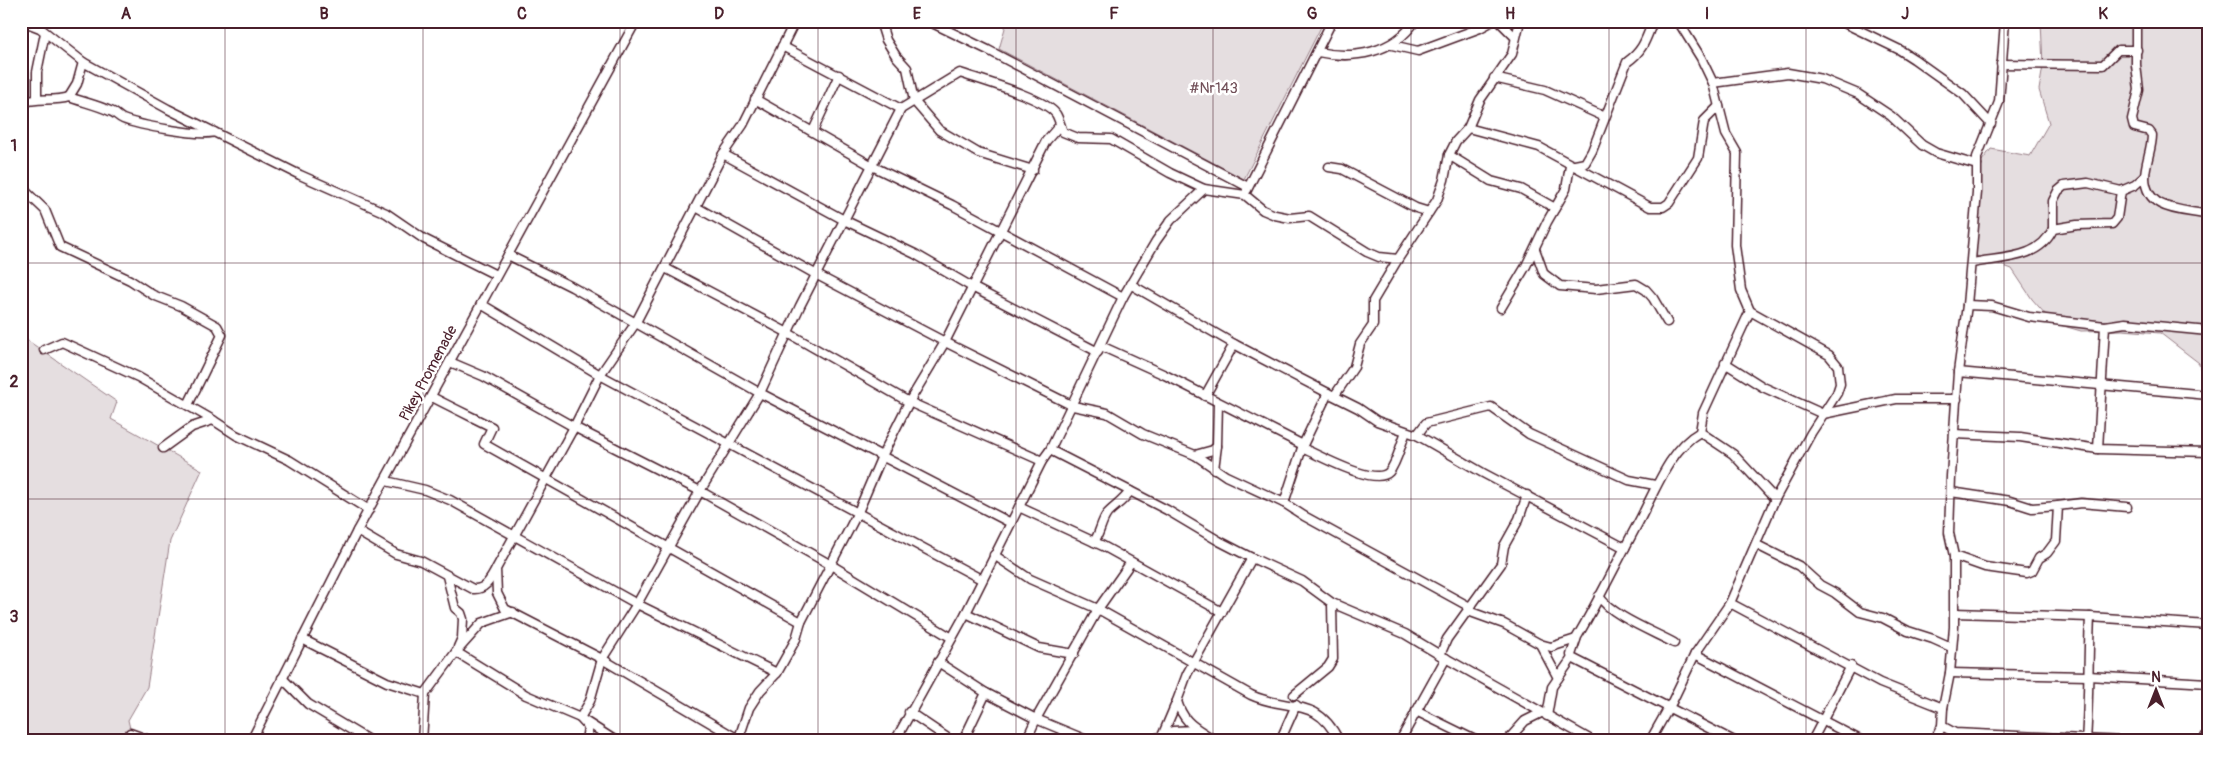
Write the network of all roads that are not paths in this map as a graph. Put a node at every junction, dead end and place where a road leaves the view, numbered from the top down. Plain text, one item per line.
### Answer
1 (22, 21) edge
2 (636, 21) edge
3 (795, 21) edge
4 (880, 21) edge
5 (928, 21) edge
6 (1332, 21) edge
7 (1415, 21) edge
8 (1493, 21) edge
9 (1499, 21) edge
10 (1520, 21) edge
11 (1652, 21) edge
12 (1678, 21) edge
13 (1840, 21) edge
14 (2005, 21) edge
15 (2136, 21) edge
16 (45, 33) junction
17 (1515, 37) junction
18 (1392, 45) junction
19 (782, 46) junction
20 (2137, 50) junction
21 (1318, 52) junction
22 (83, 62) junction
23 (2000, 64) junction
24 (839, 75) junction
25 (1494, 78) junction
26 (1713, 83) junction
27 (69, 97) junction
28 (37, 99) junction
29 (755, 99) junction
30 (914, 101) junction
31 (21, 103) edge
32 (1719, 106) junction
33 (901, 109) junction
34 (1605, 117) junction
35 (1991, 124) junction
36 (1060, 125) junction
37 (1468, 128) junction
38 (813, 131) junction
39 (214, 132) junction
40 (723, 154) junction
41 (1449, 155) junction
42 (1977, 165) junction
43 (1570, 166) junction
44 (874, 167) junction
45 (1329, 167) dead end
46 (1033, 170) junction
47 (2145, 176) junction
48 (21, 187) edge
49 (1204, 189) junction
50 (2121, 190) junction
51 (1247, 191) junction
52 (696, 207) junction
53 (1555, 208) junction
54 (1429, 212) junction
55 (2208, 215) edge
56 (846, 221) junction
57 (2053, 229) junction
58 (1002, 232) junction
59 (1535, 249) junction
60 (508, 254) junction
61 (1398, 259) junction
62 (1972, 264) junction
63 (665, 268) junction
64 (496, 275) junction
65 (817, 275) junction
66 (1130, 284) junction
67 (972, 287) junction
68 (1123, 297) junction
69 (481, 304) junction
70 (1967, 305) junction
71 (1501, 308) dead end
72 (1750, 310) junction
73 (1667, 322) dead end
74 (635, 324) junction
75 (2105, 326) junction
76 (2208, 331) edge
77 (788, 333) junction
78 (945, 342) junction
79 (1234, 344) junction
80 (1100, 349) junction
81 (44, 350) dead end
82 (450, 362) junction
83 (1725, 363) junction
84 (1958, 372) junction
85 (600, 375) junction
86 (2102, 384) junction
87 (760, 393) junction
88 (1332, 394) junction
89 (1205, 396) junction
90 (2208, 396) edge
91 (432, 397) junction
92 (1957, 399) junction
93 (909, 402) junction
94 (1218, 403) junction
95 (188, 405) junction
96 (1073, 406) junction
97 (1823, 414) junction
98 (213, 420) junction
99 (574, 427) junction
100 (1406, 432) junction
101 (1700, 432) junction
102 (1954, 434) junction
103 (1417, 435) junction
104 (729, 444) junction
105 (1217, 446) junction
106 (1303, 447) junction
107 (163, 448) dead end
108 (2098, 449) junction
109 (1050, 450) junction
110 (2208, 452) edge
111 (1194, 455) junction
112 (882, 456) junction
113 (1042, 461) junction
114 (1214, 469) junction
115 (545, 478) junction
116 (386, 481) junction
117 (1655, 485) junction
118 (700, 491) junction
119 (1130, 491) junction
120 (1950, 492) junction
121 (1527, 495) junction
122 (1775, 499) junction
123 (1284, 503) junction
124 (2058, 506) junction
125 (1019, 507) junction
126 (2127, 507) dead end
127 (369, 510) junction
128 (858, 512) junction
129 (1009, 522) junction
130 (357, 531) junction
131 (513, 536) junction
132 (1094, 542) junction
133 (1757, 545) junction
134 (670, 547) junction
135 (1625, 548) junction
136 (994, 555) junction
137 (1954, 556) junction
138 (1252, 558) junction
139 (1131, 562) junction
140 (831, 565) junction
141 (496, 570) junction
142 (447, 576) junction
143 (981, 579) junction
144 (1599, 596) junction
145 (1332, 602) junction
146 (1730, 603) junction
147 (637, 604) junction
148 (1098, 609) junction
149 (1469, 609) junction
150 (513, 612) junction
151 (966, 612) junction
152 (1222, 612) junction
153 (1954, 613) junction
154 (2090, 616) junction
155 (802, 622) junction
156 (2208, 625) edge
157 (952, 638) junction
158 (302, 640) junction
159 (1576, 640) junction
160 (1674, 643) dead end
161 (1540, 644) junction
162 (1951, 648) junction
163 (456, 652) junction
164 (1074, 654) junction
165 (1694, 654) junction
166 (1443, 657) junction
167 (1572, 658) junction
168 (602, 659) junction
169 (938, 662) junction
170 (1194, 663) junction
171 (1851, 666) junction
172 (777, 673) junction
173 (1950, 673) junction
174 (2088, 676) junction
175 (282, 678) junction
176 (1558, 678) junction
177 (2208, 683) edge
178 (986, 693) junction
179 (426, 694) junction
180 (1294, 695) dead end
181 (1177, 700) junction
182 (1296, 704) junction
183 (1668, 708) junction
184 (1943, 708) junction
185 (1416, 711) junction
186 (909, 712) junction
187 (1544, 714) junction
188 (580, 718) junction
189 (1036, 719) junction
190 (1823, 719) junction
191 (1942, 726) junction
192 (1196, 730) junction
193 (130, 732) dead end
194 (2208, 732) edge
195 (1163, 734) junction
196 (738, 740) edge
197 (2086, 740) edge
198 (152, 741) edge
199 (251, 741) edge
200 (370, 741) edge
201 (422, 741) edge
202 (586, 741) edge
203 (616, 741) edge
204 (895, 741) edge
205 (952, 741) edge
206 (963, 741) edge
207 (1026, 741) edge
208 (1089, 741) edge
209 (1150, 741) edge
210 (1215, 741) edge
211 (1280, 741) edge
212 (1339, 741) edge
213 (1400, 741) edge
214 (1477, 741) edge
215 (1507, 741) edge
216 (1593, 741) edge
217 (1650, 741) edge
218 (1734, 741) edge
219 (1812, 741) edge
220 (1862, 741) edge
221 (1934, 741) edge
222 (2125, 741) edge
223 (2203, 741) edge

1 - 16 street
2 - 60 street, Pikey Promenade
3 - 19 street
4 - 30 street
5 - 51 street
6 - 21 street
7 - 18 street
8 - 18 street
9 - 17 street
10 - 17 street
11 - 34 street
12 - 26 street
13 - 35 street
14 - 23 street
15 - 20 street
16 - 22 street
16 - 28 street
17 - 25 street
18 - 21 street
19 - 24 street
19 - 29 street
20 - 23 street
20 - 47 street
21 - 51 street
22 - 27 street
22 - 39 street
23 - 35 street
24 - 33 street
24 - 38 street
25 - 34 street
25 - 37 street
26 - 32 street
26 - 42 street
27 - 28 street
27 - 39 street
28 - 31 street
29 - 38 street
29 - 40 street
30 - 33 street
30 - 36 street
30 - 46 street
32 - 43 street
32 - 72 street
33 - 44 street
34 - 43 street
35 - 42 street
36 - 46 street
36 - 49 street
37 - 41 street
37 - 43 street
38 - 44 street
39 - 64 street
40 - 52 street
40 - 56 street
41 - 53 street
41 - 54 street
42 - 62 street
43 - 53 street
44 - 56 street
44 - 58 street
45 - 54 street
46 - 58 street
47 - 50 street
47 - 55 street
48 - 95 street
49 - 51 street
49 - 66 street
50 - 57 street
50 - 57 street
51 - 61 street
52 - 63 street
52 - 65 street
53 - 59 street
54 - 61 street
56 - 65 street
56 - 67 street
57 - 62 street
58 - 67 street
58 - 68 street
59 - 71 street
59 - 73 street
60 - 64 street, Pikey Promenade
60 - 74 street
61 - 88 street
62 - 70 street
63 - 74 street
63 - 77 street
64 - 69 street, Pikey Promenade
65 - 77 street
65 - 78 street
66 - 68 street
66 - 79 street
67 - 78 street
67 - 80 street
68 - 80 street
69 - 82 street, Pikey Promenade
69 - 85 street
70 - 75 street
70 - 84 street
72 - 83 street
72 - 97 street
74 - 85 street
74 - 87 street
75 - 76 street
75 - 86 street
77 - 87 street
77 - 93 street
78 - 93 street
78 - 96 street
79 - 88 street
79 - 89 street
80 - 89 street
80 - 96 street
81 - 95 street
82 - 91 street, Pikey Promenade
82 - 99 street
83 - 97 street
83 - 101 street
84 - 86 street
84 - 92 street
85 - 99 street
85 - 104 street
86 - 90 street
86 - 108 street
87 - 104 street
87 - 112 street
88 - 100 street
88 - 106 street
89 - 94 street
91 - 115 street
91 - 116 street, Pikey Promenade
92 - 97 street
92 - 102 street
93 - 112 street
93 - 113 street
94 - 105 street
94 - 106 street
95 - 98 street
96 - 109 street
96 - 111 street
97 - 122 street
98 - 107 street
98 - 127 street
99 - 115 street
99 - 118 street
100 - 103 street
100 - 106 street
101 - 117 street
101 - 122 street
102 - 108 street
102 - 120 street
103 - 117 street
103 - 121 street
104 - 118 street
104 - 128 street
105 - 111 street
105 - 114 street
106 - 123 street
108 - 110 street
109 - 113 street
109 - 119 street
111 - 114 street
112 - 128 street
112 - 129 street
113 - 125 street
114 - 123 street
115 - 131 street
115 - 134 street
116 - 127 street, Pikey Promenade
116 - 131 street
117 - 135 street
118 - 134 street
118 - 140 street
119 - 132 street
119 - 138 street
120 - 124 street
120 - 137 street
121 - 135 street
121 - 149 street
122 - 133 street
123 - 149 street
124 - 126 street
124 - 137 street
125 - 129 street
125 - 132 street
127 - 130 street, Pikey Promenade
128 - 140 street
128 - 143 street
129 - 136 street
130 - 142 street
130 - 158 street, Pikey Promenade
131 - 141 street
131 - 147 street
132 - 139 street
133 - 146 street
133 - 162 street
134 - 147 street
134 - 155 street
135 - 144 street
136 - 143 street
136 - 148 street
137 - 153 street
138 - 145 street
138 - 152 street
139 - 148 street
139 - 152 street
140 - 155 street
140 - 157 street
141 - 142 street
141 - 150 street
142 - 163 street
143 - 151 street
144 - 159 street
144 - 160 street
145 - 166 street
145 - 180 street
146 - 165 street
146 - 171 street
147 - 168 street
147 - 172 street
148 - 164 street
148 - 170 street
149 - 161 street
149 - 166 street
150 - 163 street
150 - 168 street
151 - 157 street
151 - 164 street
152 - 170 street
153 - 154 street
153 - 162 street
154 - 156 street
154 - 174 street
155 - 172 street
157 - 169 street
158 - 175 street, Pikey Promenade
158 - 179 street
159 - 161 street
159 - 167 street
161 - 176 street
162 - 173 street
163 - 179 street
163 - 188 street
164 - 189 street
165 - 183 street
165 - 190 street
166 - 185 street
166 - 187 street
167 - 176 street
167 - 183 street
168 - 188 street
168 - 196 street
169 - 178 street
169 - 186 street
170 - 181 street
170 - 182 street
171 - 184 street
171 - 190 street
172 - 196 street
173 - 174 street
173 - 184 street
174 - 177 street
174 - 197 street
175 - 199 street, Pikey Promenade
175 - 200 street
176 - 187 street
178 - 189 street
178 - 206 street
179 - 201 street
181 - 192 street
181 - 195 street
182 - 211 street
182 - 212 street
183 - 217 street
183 - 218 street
184 - 191 street
185 - 213 street
185 - 214 street
186 - 204 street
186 - 205 street
187 - 215 street
187 - 216 street
188 - 202 street
188 - 203 street
189 - 207 street
189 - 208 street
190 - 219 street
190 - 220 street
191 - 197 street
191 - 221 street
192 - 195 street
192 - 210 street
193 - 198 street
194 - 223 street
195 - 209 street
197 - 222 street

